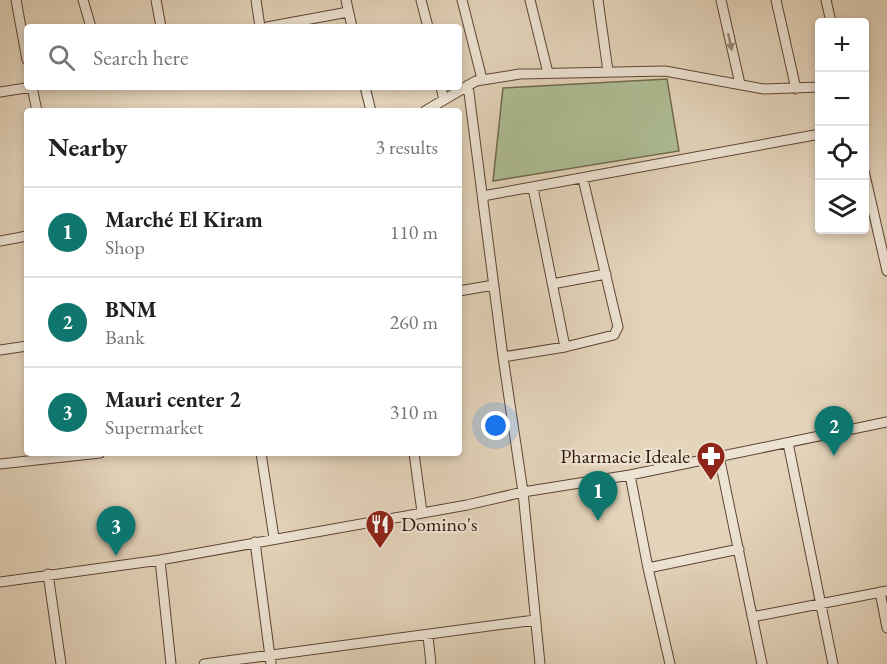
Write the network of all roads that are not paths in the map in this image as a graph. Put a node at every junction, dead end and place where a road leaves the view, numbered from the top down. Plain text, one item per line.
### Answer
1 (16, 0) edge
2 (83, 0) edge
3 (156, 0) edge
4 (255, 0) edge
5 (346, 0) edge
6 (421, 0) edge
7 (462, 0) edge
8 (530, 0) edge
9 (598, 0) edge
10 (721, 0) edge
11 (776, 0) edge
12 (826, 0) edge
13 (348, 12) junction
14 (830, 18) edge
15 (90, 24) edge
16 (160, 24) edge
17 (259, 24) edge
18 (283, 24) edge
19 (351, 24) edge
20 (427, 24) edge
21 (24, 44) edge
22 (608, 71) junction
23 (548, 73) junction
24 (482, 79) junction
25 (740, 84) junction
26 (468, 85) junction
27 (815, 87) edge
28 (24, 88) edge
29 (796, 88) junction
30 (462, 89) edge
31 (33, 90) edge
32 (366, 90) edge
33 (442, 90) edge
34 (460, 90) edge
35 (0, 92) edge
36 (444, 100) junction
37 (36, 108) edge
38 (370, 108) edge
39 (430, 108) edge
40 (815, 135) edge
41 (583, 179) junction
42 (866, 180) edge
43 (533, 188) junction
44 (483, 196) junction
45 (24, 237) edge
46 (0, 241) edge
47 (887, 271) edge
48 (606, 274) junction
49 (552, 284) junction
50 (494, 285) junction
51 (462, 290) edge
52 (24, 346) edge
53 (565, 347) junction
54 (0, 350) edge
55 (503, 357) junction
56 (887, 422) edge
57 (788, 443) junction
58 (68, 456) edge
59 (261, 456) edge
60 (414, 456) edge
61 (718, 456) junction
62 (0, 464) edge
63 (630, 475) junction
64 (523, 492) junction
65 (422, 512) junction
66 (274, 538) junction
67 (255, 542) junction
68 (739, 549) junction
69 (160, 560) junction
70 (648, 568) junction
71 (48, 574) junction
72 (0, 582) edge
73 (884, 591) edge
74 (820, 604) junction
75 (752, 617) junction
76 (535, 620) junction
77 (887, 628) edge
78 (428, 636) junction
79 (271, 660) edge
80 (61, 664) edge
81 (171, 664) edge
82 (204, 664) edge
83 (431, 664) edge
84 (540, 664) edge
85 (670, 664) edge
86 (762, 664) edge
87 (833, 664) edge

1 - 21 street
2 - 15 street
3 - 16 street
4 - 17 street
5 - 13 street
6 - 20 street
7 - 24 street
8 - 23 street
9 - 22 street
10 -> 25 street
11 - 29 street
12 - 14 street
13 - 18 street
13 - 19 street
22 - 23 street
22 - 25 street
23 - 24 street
24 - 26 street
25 - 29 street
26 - 30 street
26 - 44 street
27 - 29 street
28 - 35 street
31 - 37 street
32 - 38 street
33 - 36 street
34 - 36 street
36 - 39 street
40 - 41 street
41 - 43 street
41 - 48 street
42 - 47 street
43 - 44 street
43 - 49 street
44 - 50 street
45 - 46 street
48 - 49 street
48 - 53 street
49 - 53 street
50 - 51 street
50 - 55 street
52 - 54 street
53 - 55 street
55 - 64 street
56 - 57 street
57 - 61 street
57 - 74 street
58 - 62 street
59 - 66 street
60 - 65 street
61 - 63 street
61 - 68 street
63 - 64 street
63 - 70 street
64 - 65 street
64 - 76 street
65 - 66 street
66 - 67 street
67 - 69 street
67 - 79 street
68 - 70 street
68 - 75 street
69 - 71 street
69 - 81 street
70 - 85 street
71 - 72 street
71 - 80 street
73 - 74 street
73 - 77 street
74 - 75 street
74 - 87 street
75 - 86 street
76 - 78 street
76 - 84 street
78 - 79 street
78 - 83 street
79 - 82 street

